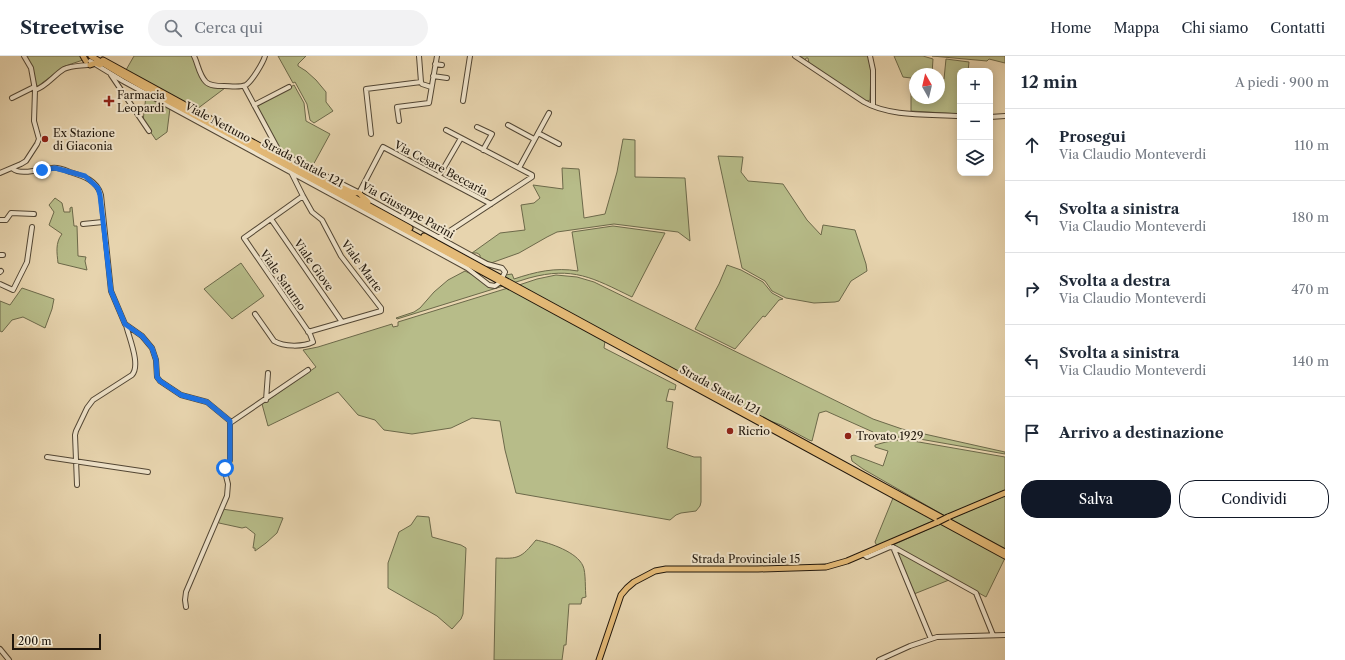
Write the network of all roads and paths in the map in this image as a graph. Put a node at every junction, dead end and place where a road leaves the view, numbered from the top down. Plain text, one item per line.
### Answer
1 (24, 56) edge
2 (194, 56) edge
3 (264, 56) edge
4 (419, 56) edge
5 (436, 56) edge
6 (470, 56) edge
7 (795, 56) edge
8 (870, 56) edge
9 (90, 61) edge
10 (435, 64) junction
11 (442, 65) dead end
12 (111, 74) junction
13 (433, 76) junction
14 (447, 78) dead end
15 (421, 82) junction
16 (244, 86) junction
17 (289, 87) dead end
18 (431, 87) junction
19 (34, 89) junction
20 (12, 98) dead end
21 (463, 101) dead end
22 (254, 105) junction
23 (873, 106) junction
24 (549, 113) dead end
25 (957, 116) edge
26 (1005, 116) edge
27 (993, 117) edge
28 (399, 121) dead end
29 (508, 125) dead end
30 (477, 127) dead end
31 (446, 130) dead end
32 (149, 131) dead end
33 (538, 133) junction
34 (371, 134) dead end
35 (461, 138) junction
36 (534, 139) junction
37 (559, 144) dead end
38 (483, 150) junction
39 (519, 168) junction
40 (13, 169) junction
41 (1, 172) edge
42 (291, 172) junction
43 (310, 174) junction
44 (439, 176) junction
45 (359, 193) junction
46 (303, 196) junction
47 (491, 204) junction
48 (34, 214) dead end
49 (387, 215) junction
50 (271, 219) junction
51 (0, 220) edge
52 (103, 222) junction
53 (83, 224) dead end
54 (32, 228) dead end
55 (439, 238) junction
56 (503, 281) junction
57 (0, 284) edge
58 (513, 286) junction
59 (255, 314) dead end
60 (342, 322) junction
61 (126, 325) junction
62 (308, 332) junction
63 (308, 370) dead end
64 (268, 373) dead end
65 (266, 400) junction
66 (230, 423) junction
67 (47, 458) dead end
68 (76, 461) junction
69 (148, 472) dead end
70 (77, 485) dead end
71 (1005, 493) edge
72 (893, 547) junction
73 (1005, 552) edge
74 (863, 554) junction
75 (1005, 556) edge
76 (186, 606) dead end
77 (993, 635) junction
78 (1005, 635) edge
79 (931, 639) junction
80 (0, 649) edge
81 (9, 660) edge
82 (599, 660) edge
83 (879, 660) edge

1 - 19 street
2 - 16 street
3 - 16 street
4 - 15 street
5 - 10 street
6 - 21 street
7 - 23 street
8 - 23 street
9 - 12 street, Viale Nettuno
9 - 19 street
9 - 43 main road, Strada Statale 121
9 - 56 main road, Strada Statale 121
10 - 11 street
10 - 13 street
12 - 32 street
12 - 42 street, Viale Nettuno
13 - 14 street
13 - 18 street
15 - 18 street
15 - 34 street
16 - 22 street, Via Giuseppe Parini
17 - 22 street
18 - 28 street
19 - 20 street
19 - 40 street
22 - 45 street, Via Giuseppe Parini
23 - 25 street
24 - 33 street
26 - 27 street
29 - 36 street
30 - 38 street
31 - 35 street
33 - 36 street
33 - 37 street
35 - 38 street
35 - 44 street
36 - 39 street
38 - 39 street
39 - 47 street
40 - 41 street
40 - 52 street
42 - 46 street, Viale Marte
42 - 56 street, Viale Nettuno
43 - 45 main road
43 - 49 main road, Strada Statale 121
44 - 45 street, Via Cesare Beccaria
44 - 47 street, Via Cesare Beccaria
45 - 49 main road
45 - 55 street, Via Giuseppe Parini
46 - 50 street
46 - 60 street, Viale Marte
47 - 55 street
48 - 51 street
49 - 56 main road, Strada Statale 121
50 - 60 street, Viale Giove
50 - 62 street, Viale Saturno
52 - 53 street
52 - 61 street
54 - 57 street
55 - 56 street, Via Giuseppe Parini
56 - 58 main road
58 - 73 main road, Strada Statale 121
58 - 75 main road, Strada Statale 121
59 - 62 street
60 - 62 street
61 - 66 street
61 - 68 street
63 - 65 street
64 - 65 street
65 - 66 street
66 - 76 street
67 - 68 street
68 - 69 street
68 - 70 street
71 - 74 main road, Strada Provinciale 15, bridge
72 - 74 street
72 - 77 street
72 - 79 street
74 - 82 main road, Strada Provinciale 15
77 - 78 street
77 - 79 street
79 - 83 street
80 - 81 street

